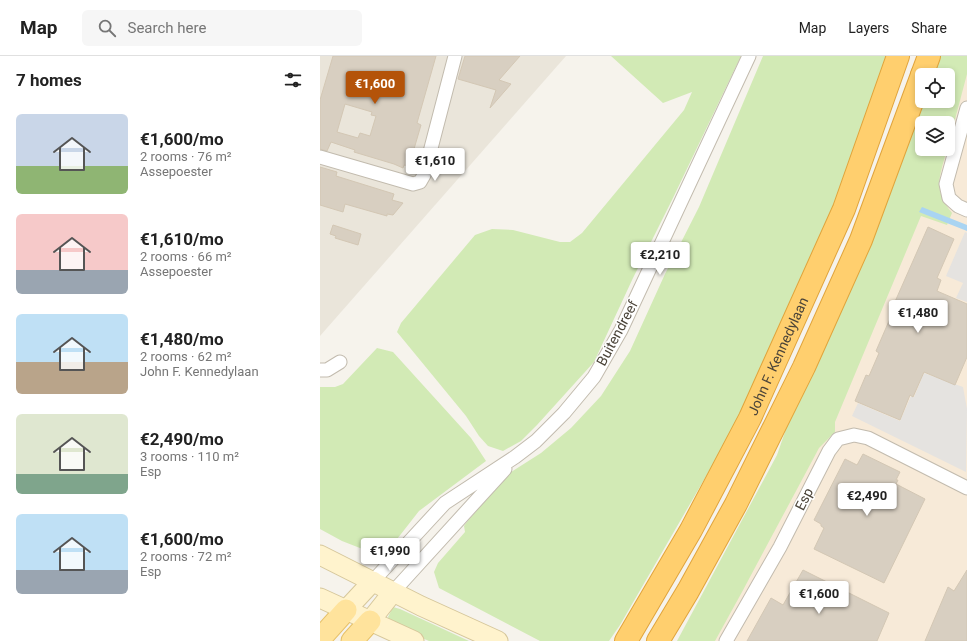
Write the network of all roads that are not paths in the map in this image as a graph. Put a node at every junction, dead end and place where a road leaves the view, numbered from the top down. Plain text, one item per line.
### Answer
1 (456, 56) edge
2 (749, 56) edge
3 (898, 56) edge
4 (929, 56) edge
5 (925, 68) edge
6 (915, 94) edge
7 (967, 108) edge
8 (320, 157) edge
9 (967, 210) edge
10 (340, 362) dead end
11 (320, 370) edge
12 (515, 457) junction
13 (967, 488) edge
14 (320, 555) edge
15 (373, 581) junction
16 (393, 592) junction
17 (320, 598) edge
18 (346, 610) junction
19 (370, 621) junction
20 (320, 639) edge
21 (352, 641) edge
22 (414, 641) edge
23 (498, 641) edge
24 (626, 641) edge
25 (658, 641) edge
26 (726, 641) edge

1 - 8 street
2 - 12 street, Buitendreef
3 - 24 highway, John F. Kennedylaan
4 - 5 highway, John F. Kennedylaan
6 - 25 highway, John F. Kennedylaan
7 - 9 street
10 - 11 street
12 - 15 street, Buitendreef
12 - 16 street, Buitendreef
13 - 26 street, Esp
14 - 15 main road
15 - 16 main road
15 - 18 main road
16 - 19 main road
16 - 23 main road
17 - 18 main road
18 - 19 main road
18 - 20 main road
19 - 21 main road
19 - 22 main road

